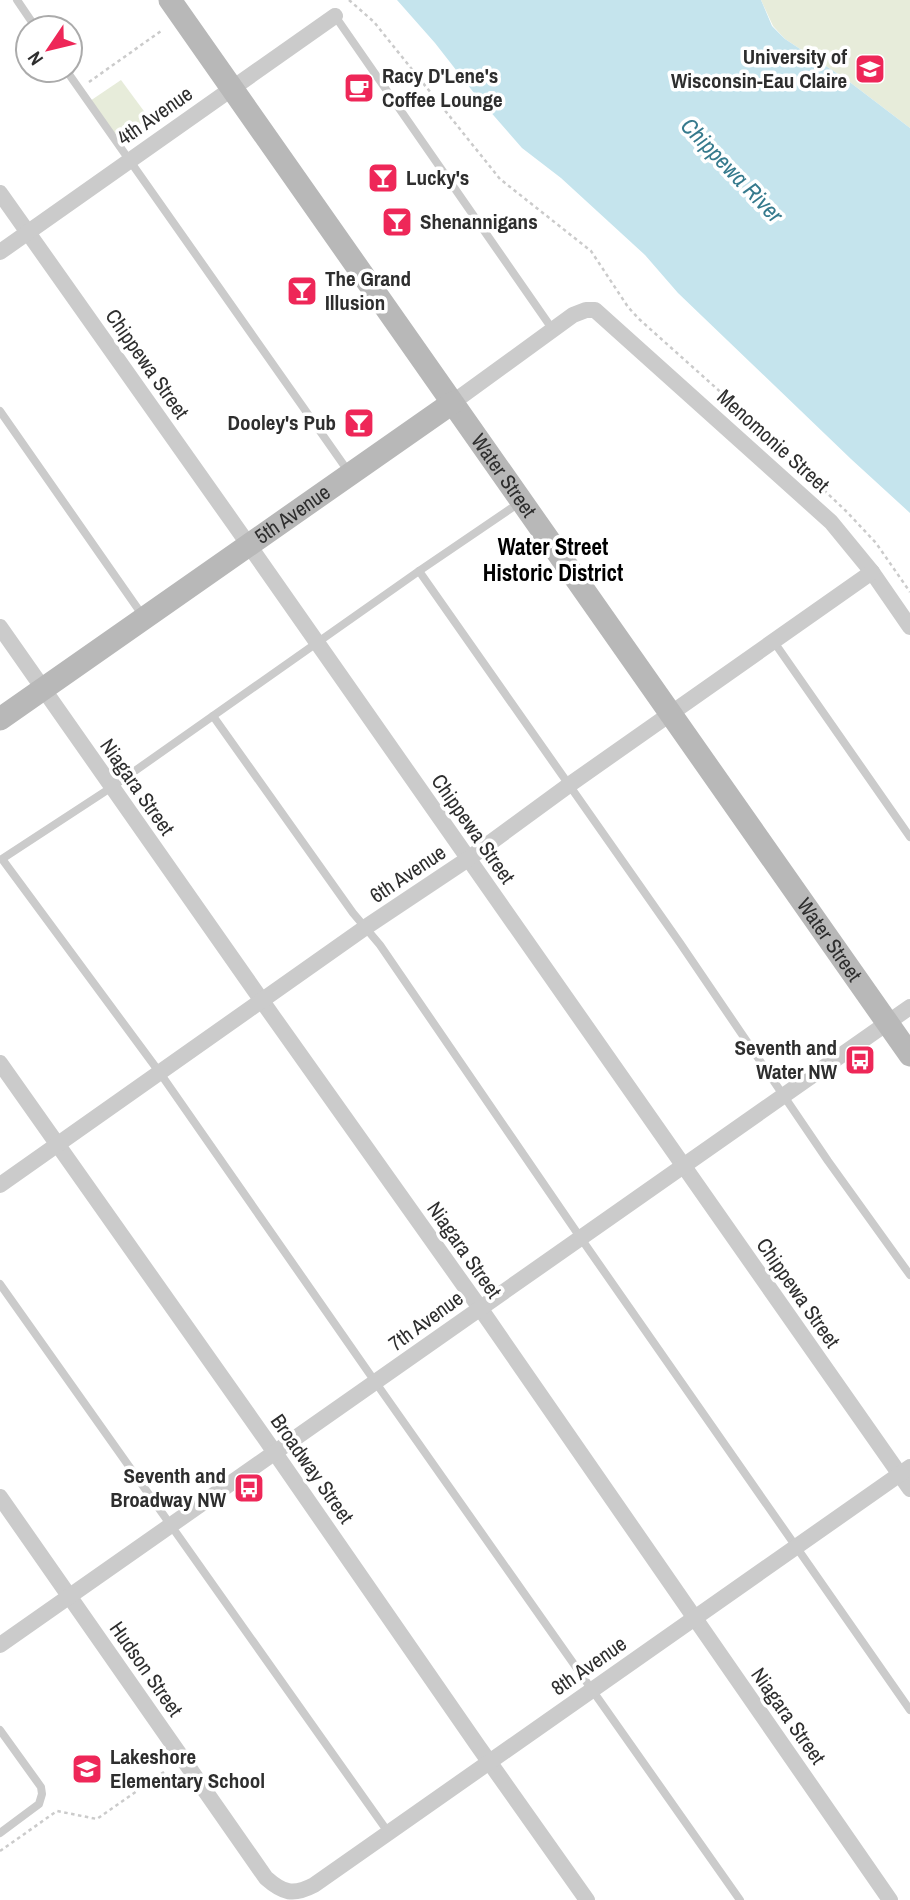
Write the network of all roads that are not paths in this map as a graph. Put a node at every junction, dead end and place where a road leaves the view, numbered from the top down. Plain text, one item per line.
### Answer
1 (170, 0) edge
2 (335, 16) joint
3 (76, 84) edge
4 (232, 88) junction
5 (129, 160) junction
6 (0, 193) edge
7 (28, 233) junction
8 (0, 252) edge
9 (586, 310) joint
10 (553, 330) junction
11 (452, 403) junction
12 (0, 411) edge
13 (350, 474) junction
14 (522, 501) junction
15 (248, 545) junction
16 (419, 571) junction
17 (872, 572) junction
18 (144, 618) junction
19 (0, 627) edge
20 (910, 627) edge
21 (774, 642) junction
22 (317, 643) junction
23 (43, 689) junction
24 (671, 714) junction
25 (213, 716) junction
26 (0, 719) edge
27 (569, 785) junction
28 (112, 787) junction
29 (910, 837) edge
30 (1, 858) edge
31 (468, 859) junction
32 (366, 928) junction
33 (262, 1002) junction
34 (910, 1007) edge
35 (887, 1023) junction
36 (910, 1055) edge
37 (0, 1063) edge
38 (160, 1073) junction
39 (783, 1095) junction
40 (57, 1145) junction
41 (683, 1166) junction
42 (0, 1185) edge
43 (580, 1237) junction
44 (910, 1275) edge
45 (0, 1284) edge
46 (480, 1308) junction
47 (376, 1383) junction
48 (275, 1452) junction
49 (905, 1470) edge
50 (910, 1489) edge
51 (0, 1497) edge
52 (171, 1526) junction
53 (795, 1547) junction
54 (69, 1596) junction
55 (696, 1618) junction
56 (0, 1646) edge
57 (592, 1689) junction
58 (910, 1710) edge
59 (0, 1730) edge
60 (489, 1762) junction
61 (388, 1832) junction
62 (0, 1833) edge
63 (288, 1892) joint
64 (587, 1900) edge
65 (740, 1900) edge
66 (890, 1900) edge

1 - 4 main road, Water Street
2 - 4 street, 4th Avenue
2 - 10 lane
3 - 5 lane
4 - 5 street, 4th Avenue
4 - 11 main road, Water Street
5 - 7 street, 4th Avenue
5 - 13 lane
6 - 7 street, Chippewa Street
7 - 8 street, 4th Avenue
7 - 15 street, Chippewa Street
9 - 10 street, 5th Avenue
9 - 17 street, Menomonie Street
10 - 11 street, 5th Avenue
11 - 13 main road, 5th Avenue
11 - 14 main road, Water Street
12 - 18 lane
13 - 15 main road, 5th Avenue
14 - 16 lane
14 - 24 main road, Water Street
15 - 18 main road, 5th Avenue
15 - 22 street, Chippewa Street
16 - 22 lane
16 - 27 lane
17 - 20 street, Menomonie Street
17 - 21 street, 6th Avenue
18 - 23 main road, 5th Avenue
19 - 23 street, Niagara Street
21 - 24 street, 6th Avenue
21 - 29 lane
22 - 25 lane
22 - 31 street, Chippewa Street
23 - 26 main road, 5th Avenue
23 - 28 street, Niagara Street
24 - 27 street, 6th Avenue
24 - 35 main road, Water Street
25 - 28 lane
25 - 32 lane
27 - 31 street, 6th Avenue
27 - 39 lane
28 - 30 lane
28 - 33 street, Niagara Street
30 - 38 lane
31 - 32 street, 6th Avenue
31 - 41 street, Chippewa Street
32 - 33 street, 6th Avenue
32 - 43 lane
33 - 38 street, 6th Avenue
33 - 46 street, Niagara Street
34 - 35 street, 7th Avenue
35 - 36 main road, Water Street
35 - 39 street, 7th Avenue
37 - 40 street, Broadway Street
38 - 40 street, 6th Avenue
38 - 47 lane
39 - 41 street, 7th Avenue
39 - 44 lane
40 - 42 street, 6th Avenue
40 - 48 street, Broadway Street
41 - 43 street, 7th Avenue
41 - 49 street, Chippewa Street
43 - 46 street, 7th Avenue
43 - 53 lane
45 - 52 lane
46 - 47 street, 7th Avenue
46 - 55 street, Niagara Street
47 - 48 street, 7th Avenue
47 - 57 lane
48 - 52 street, 7th Avenue
48 - 60 street, Broadway Street
49 - 50 street, Chippewa Street
49 - 53 street, 8th Avenue
51 - 54 street, Hudson Street
52 - 54 street, 7th Avenue
52 - 61 lane
53 - 55 street, 8th Avenue
53 - 58 lane
54 - 56 street, 7th Avenue
54 - 63 street, Hudson Street
55 - 57 street, 8th Avenue
55 - 66 street, Niagara Street
57 - 60 street, 8th Avenue
57 - 65 lane
59 - 62 lane
60 - 61 street, 8th Avenue
60 - 64 street, Broadway Street
61 - 63 street, 8th Avenue

